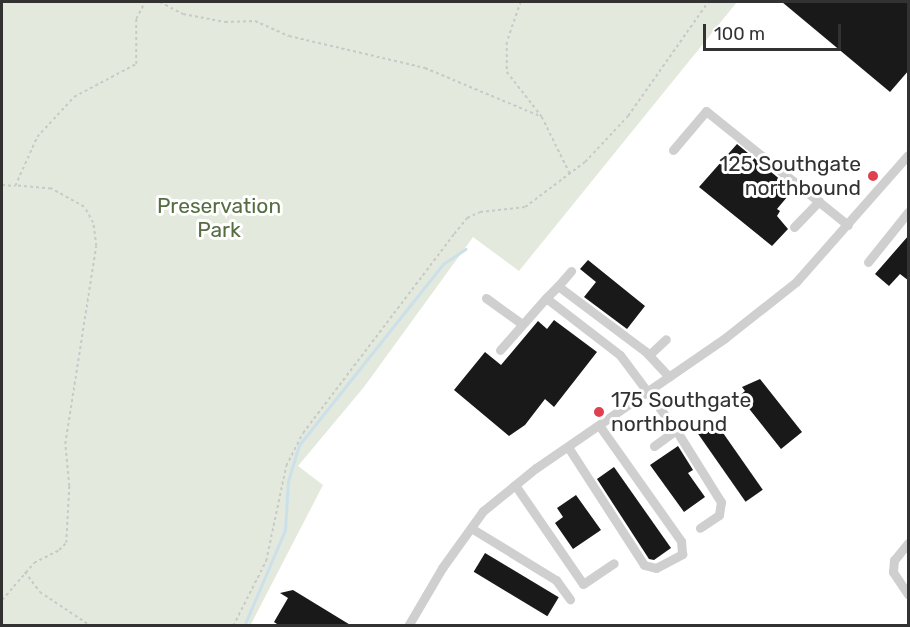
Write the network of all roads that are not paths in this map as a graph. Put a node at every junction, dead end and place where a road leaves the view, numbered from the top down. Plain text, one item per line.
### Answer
1 (674, 150) dead end
2 (909, 155) edge
3 (819, 201) junction
4 (909, 212) edge
5 (848, 225) junction
6 (794, 227) dead end
7 (868, 262) dead end
8 (572, 271) dead end
9 (558, 286) junction
10 (486, 298) dead end
11 (546, 298) junction
12 (522, 324) junction
13 (666, 339) dead end
14 (500, 350) dead end
15 (649, 356) junction
16 (669, 377) junction
17 (649, 392) junction
18 (599, 425) junction
19 (676, 430) junction
20 (654, 446) dead end
21 (568, 447) junction
22 (515, 485) junction
23 (471, 528) junction
24 (700, 528) dead end
25 (909, 543) edge
26 (614, 563) dead end
27 (909, 594) edge
28 (570, 598) dead end
29 (408, 626) edge

1 - 3 street
2 - 5 street
3 - 5 street
3 - 6 street
4 - 7 street
5 - 16 street
8 - 9 street
9 - 11 street
9 - 15 street
10 - 12 street
11 - 12 street
11 - 17 street
12 - 14 street
13 - 15 street
15 - 16 street
16 - 17 street
17 - 18 street
17 - 19 street
18 - 21 street
18 - 21 street
19 - 20 street
19 - 24 street
21 - 22 street
22 - 23 street
22 - 26 street
23 - 28 street
23 - 29 street
25 - 27 street

